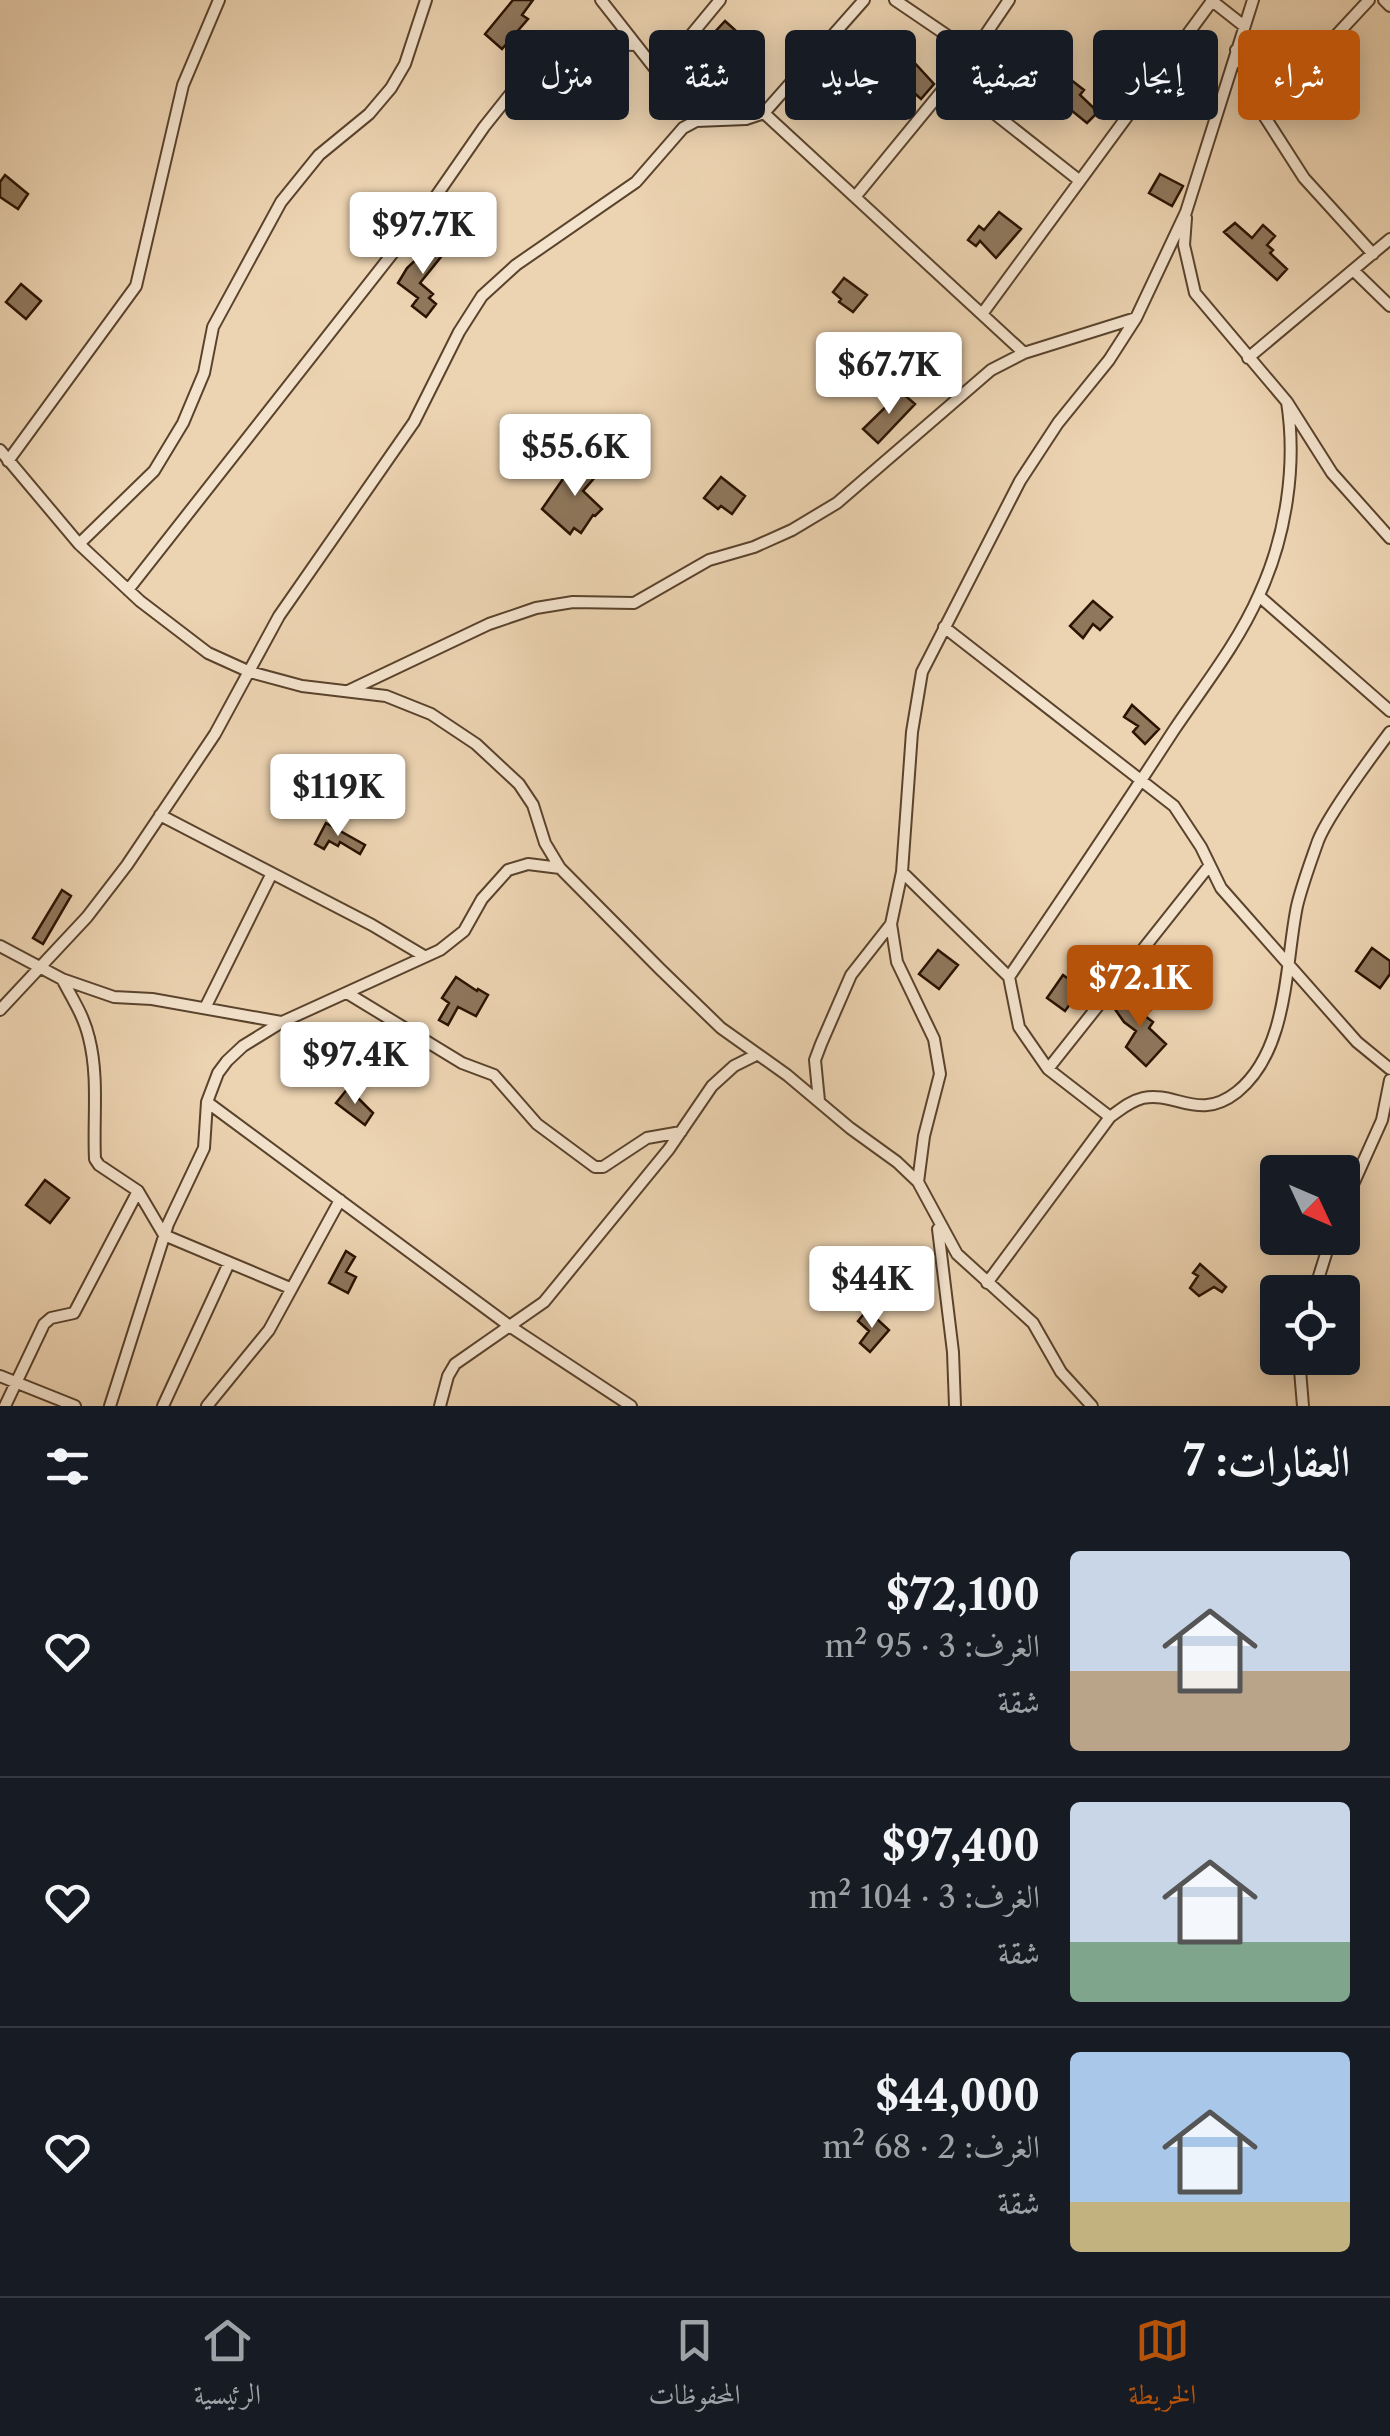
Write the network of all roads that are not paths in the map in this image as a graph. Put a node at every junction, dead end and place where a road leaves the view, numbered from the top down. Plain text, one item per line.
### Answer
1 (218, 0) edge
2 (426, 0) edge
3 (602, 0) edge
4 (720, 0) edge
5 (864, 0) edge
6 (895, 0) edge
7 (1009, 0) edge
8 (1211, 0) edge
9 (1253, 0) edge
10 (1369, 0) edge
11 (1384, 0) edge
12 (1390, 6) edge
13 (1244, 26) junction
14 (696, 30) edge
15 (938, 30) edge
16 (989, 30) edge
17 (1341, 30) edge
18 (636, 46) junction
19 (1236, 49) junction
20 (1238, 54) edge
21 (649, 63) edge
22 (936, 99) edge
23 (765, 112) edge
24 (765, 114) edge
25 (721, 120) edge
26 (1003, 120) edge
27 (1267, 120) edge
28 (696, 121) joint
29 (1080, 181) junction
30 (855, 197) junction
31 (1186, 212) junction
32 (1390, 239) edge
33 (1373, 254) junction
34 (1353, 270) junction
35 (1390, 306) edge
36 (982, 314) junction
37 (1136, 318) junction
38 (1024, 353) junction
39 (1248, 358) junction
40 (1287, 402) junction
41 (0, 450) edge
42 (8, 462) junction
43 (1390, 538) edge
44 (79, 544) junction
45 (128, 590) junction
46 (1259, 596) junction
47 (944, 627) junction
48 (250, 672) junction
49 (349, 691) junction
50 (1390, 711) edge
51 (1389, 735) edge
52 (1141, 780) junction
53 (160, 815) junction
54 (1209, 866) junction
55 (560, 868) junction
56 (902, 872) junction
57 (271, 875) junction
58 (891, 924) junction
59 (0, 946) edge
60 (424, 956) junction
61 (1290, 966) junction
62 (40, 968) junction
63 (1010, 977) junction
64 (62, 979) junction
65 (347, 993) junction
66 (205, 1008) junction
67 (0, 1010) edge
68 (282, 1022) junction
69 (756, 1055) junction
70 (1390, 1068) edge
71 (1048, 1069) junction
72 (1390, 1080) edge
73 (207, 1102) junction
74 (819, 1102) junction
75 (1110, 1117) junction
76 (682, 1132) junction
77 (1360, 1168) edge
78 (918, 1182) junction
79 (138, 1192) junction
80 (340, 1200) junction
81 (938, 1223) junction
82 (164, 1235) junction
83 (230, 1263) junction
84 (986, 1283) junction
85 (290, 1288) junction
86 (511, 1327) junction
87 (1300, 1375) edge
88 (0, 1376) edge
89 (16, 1384) junction
90 (6, 1406) edge
91 (75, 1406) edge
92 (110, 1406) edge
93 (163, 1406) edge
94 (207, 1406) edge
95 (440, 1406) edge
96 (632, 1406) edge
97 (954, 1406) edge
98 (1092, 1406) edge
99 (1303, 1406) edge

1 - 42 street
2 - 44 street
3 - 18 street
4 - 14 street
5 - 23 street
6 - 15 street
7 - 16 street
8 - 13 street
8 - 29 street
9 - 13 street
10 - 17 street
11 - 12 street
13 - 19 street
18 - 21 street
18 - 45 street
19 - 20 street
19 - 31 street
22 - 30 street
24 - 30 street
25 - 28 street
26 - 29 street
27 - 33 street
28 - 48 street
29 - 36 street
30 - 36 street
31 - 37 street
31 - 39 street
32 - 33 street
33 - 34 street
34 - 35 street
34 - 39 street
36 - 38 street
37 - 38 street
37 - 47 street
38 - 49 street
39 - 40 street
40 - 43 street
40 - 46 street
41 - 42 street
42 - 44 street
44 - 45 street
45 - 48 street
46 - 50 street
46 - 52 street
47 - 52 street
47 - 56 street
48 - 49 street
48 - 53 street
49 - 55 street
51 - 61 street
52 - 54 street
52 - 63 street
53 - 57 street
53 - 62 street
54 - 61 street
54 - 71 street
55 - 60 street
55 - 69 street
56 - 58 street
56 - 63 street
57 - 60 street
57 - 66 street
58 - 74 street
58 - 78 street
59 - 62 street
60 - 65 street
61 - 70 street
61 - 75 street
62 - 64 street
62 - 67 street
63 - 71 street
64 - 66 street
64 - 79 street
65 - 68 street
65 - 76 street
66 - 68 street
68 - 73 street
69 - 74 street
69 - 76 street
71 - 75 street
72 - 77 street
73 - 80 street
73 - 82 street
74 - 78 street
75 - 84 street
76 - 86 street
78 - 81 street
79 - 82 street
79 - 89 street
80 - 85 street
80 - 86 street
81 - 84 street
81 - 97 street
82 - 83 street
82 - 92 street
83 - 85 street
83 - 93 street
84 - 98 street
85 - 94 street
86 - 95 street
86 - 96 street
87 - 99 street
88 - 89 street
89 - 90 street
89 - 91 street

